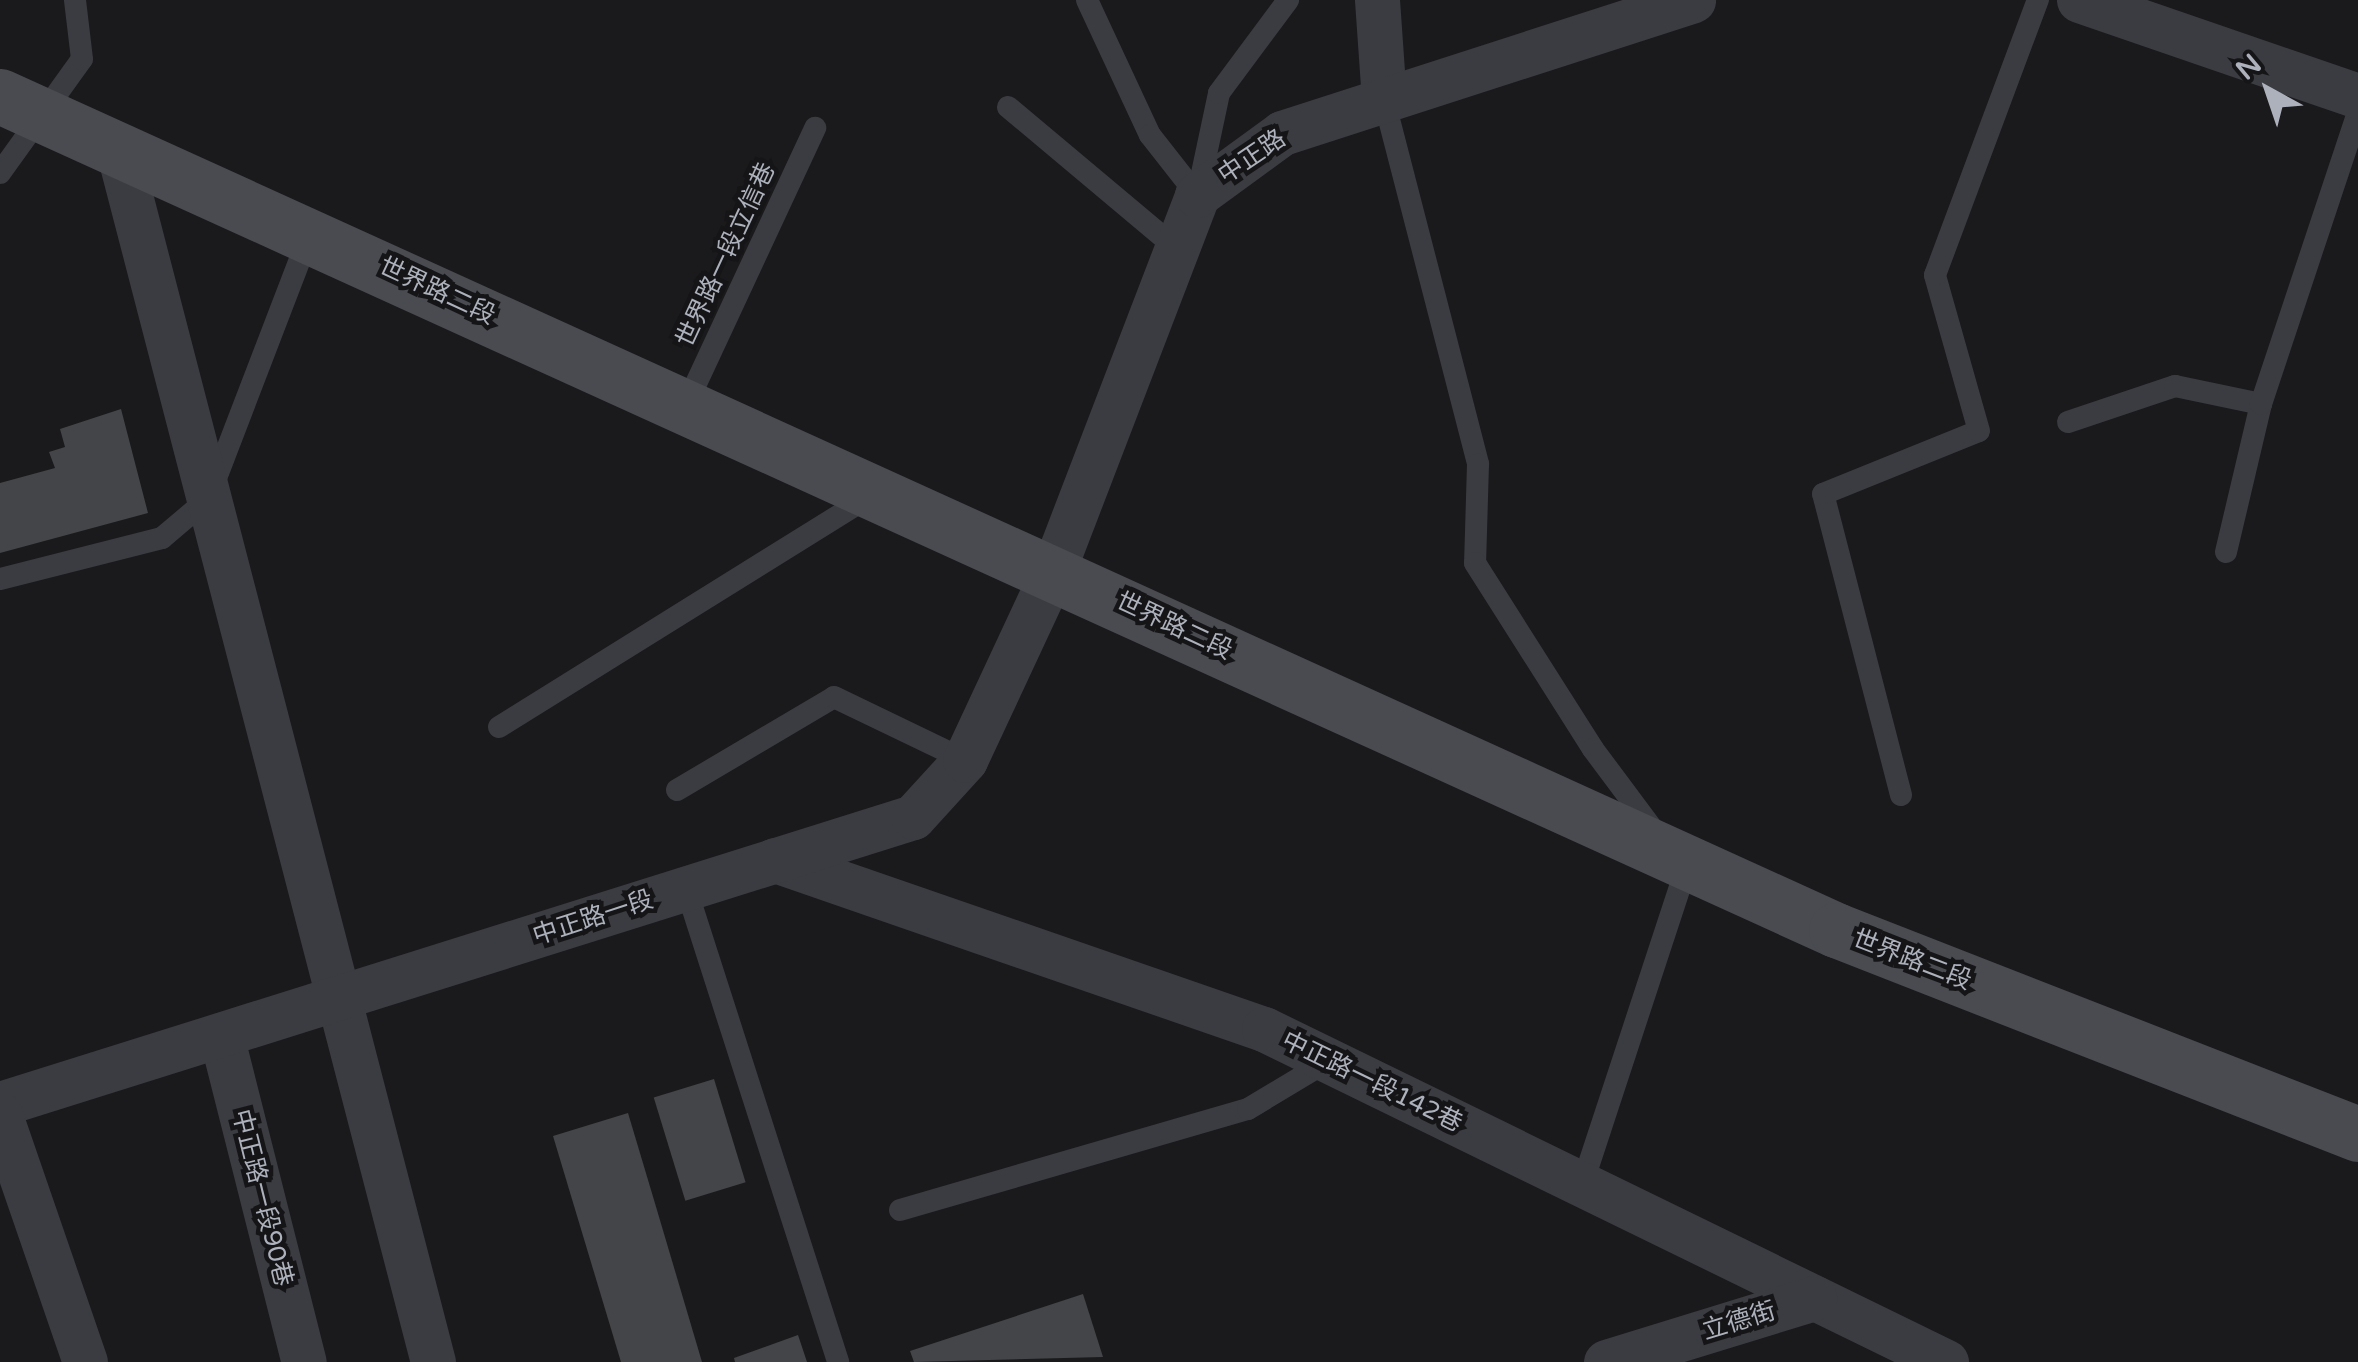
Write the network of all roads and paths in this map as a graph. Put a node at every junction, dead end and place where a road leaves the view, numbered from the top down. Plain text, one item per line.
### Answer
1 (75, 0) edge
2 (1088, 0) edge
3 (1288, 0) edge
4 (1377, 0) edge
5 (1693, 0) edge
6 (2038, 0) edge
7 (2079, 0) edge
8 (2358, 96) edge
9 (1384, 100) junction
10 (20, 104) edge
11 (1008, 108) dead end
12 (2358, 112) edge
13 (815, 128) dead end
14 (119, 154) junction
15 (0, 173) edge
16 (1197, 195) junction
17 (310, 233) junction
18 (1176, 248) junction
19 (2261, 404) junction
20 (686, 405) junction
21 (2068, 422) dead end
22 (877, 492) junction
23 (208, 500) junction
24 (2226, 552) dead end
25 (1053, 571) junction
26 (0, 579) edge
27 (499, 727) dead end
28 (964, 760) junction
29 (677, 790) dead end
30 (1902, 795) dead end
31 (1680, 858) junction
32 (776, 860) junction
33 (686, 888) junction
34 (338, 998) junction
35 (221, 1035) junction
36 (1328, 1060) junction
37 (0, 1104) edge
38 (0, 1115) edge
39 (2358, 1134) edge
40 (1582, 1184) junction
41 (900, 1210) dead end
42 (1814, 1298) junction
43 (85, 1362) edge
44 (304, 1362) edge
45 (432, 1362) edge
46 (838, 1362) edge
47 (1606, 1362) edge
48 (1946, 1362) edge

1 - 10 lane
2 - 16 lane
3 - 16 lane
4 - 9 street
5 - 9 street, 中正路
6 - 30 lane
7 - 8 street
9 - 16 street, 中正路
9 - 31 lane
10 - 14 main road, 世界路二段
10 - 15 lane
11 - 18 lane
12 - 19 lane
13 - 20 lane, 世界路一段立信巷
14 - 17 main road, 世界路二段
14 - 23 street
16 - 18 street, 中正路
17 - 20 main road, 世界路二段
17 - 23 lane
18 - 25 street, 中正路
19 - 21 lane
19 - 24 lane
20 - 22 main road, 世界路二段
22 - 25 main road, 世界路二段
22 - 27 lane
23 - 26 lane
23 - 34 street
25 - 28 street, 中正路一段
25 - 31 main road, 世界路二段
28 - 29 lane
28 - 32 street, 中正路一段
31 - 39 main road, 世界路二段
31 - 40 lane
32 - 33 street, 中正路一段
32 - 36 street, 中正路一段142巷
33 - 34 street, 中正路一段
33 - 46 lane
34 - 35 street, 中正路一段
34 - 45 street
35 - 37 street, 中正路一段
35 - 44 street, 中正路一段90巷
36 - 40 street, 中正路一段142巷
36 - 41 lane
38 - 43 street
40 - 42 street, 中正路一段142巷
42 - 47 street, 立德街
42 - 48 street, 中正路一段142巷

